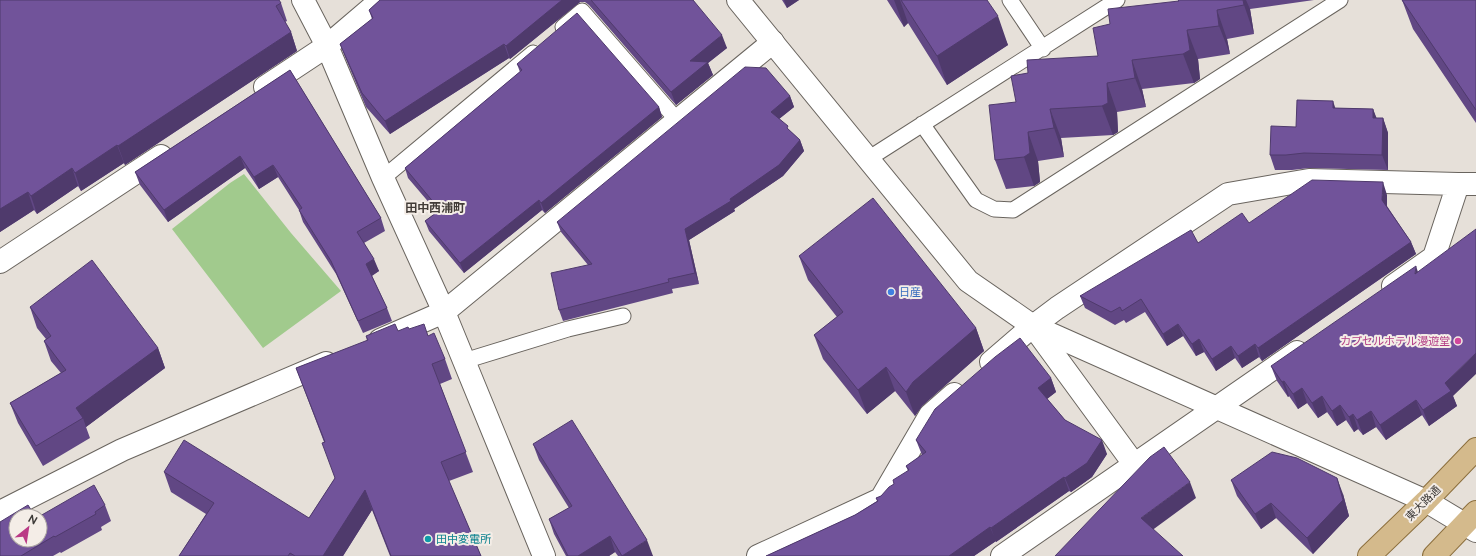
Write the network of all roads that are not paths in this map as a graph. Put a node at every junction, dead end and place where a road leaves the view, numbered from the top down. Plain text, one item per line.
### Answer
1 (303, 0) edge
2 (381, 0) edge
3 (738, 0) edge
4 (1010, 0) edge
5 (1117, 0) edge
6 (1340, 0) edge
7 (773, 42) junction
8 (327, 46) junction
9 (1043, 49) junction
10 (247, 99) edge
11 (677, 120) junction
12 (922, 124) junction
13 (180, 143) edge
14 (868, 159) junction
15 (383, 178) junction
16 (1467, 184) edge
17 (0, 262) edge
18 (1375, 298) edge
19 (444, 312) junction
20 (623, 316) dead end
21 (1033, 326) junction
22 (1316, 339) edge
23 (364, 347) edge
24 (342, 356) edge
25 (464, 361) junction
26 (1217, 407) junction
27 (1476, 449) edge
28 (1134, 464) junction
29 (1426, 501) junction
30 (0, 512) edge
31 (1472, 522) edge
32 (1005, 555) edge
33 (544, 556) edge
34 (758, 556) edge
35 (1370, 556) edge
36 (1434, 556) edge

1 - 8 street
2 - 8 street
3 - 7 street
4 - 9 lane
5 - 9 lane
6 - 12 lane
7 - 11 street
7 - 14 street
8 - 10 street
8 - 15 street
9 - 12 lane
11 - 15 lane
11 - 19 street
12 - 14 lane
13 - 17 street
14 - 21 street
15 - 19 street
16 - 18 street
16 - 21 street
19 - 23 street
19 - 25 street
20 - 25 lane
21 - 26 street
21 - 28 street
21 - 34 street
22 - 26 street
24 - 30 street
25 - 33 street
26 - 28 street
26 - 29 street
27 - 29 main road, 東大路通
28 - 32 street
29 - 31 street
29 - 35 main road, 東大路通
31 - 36 main road

